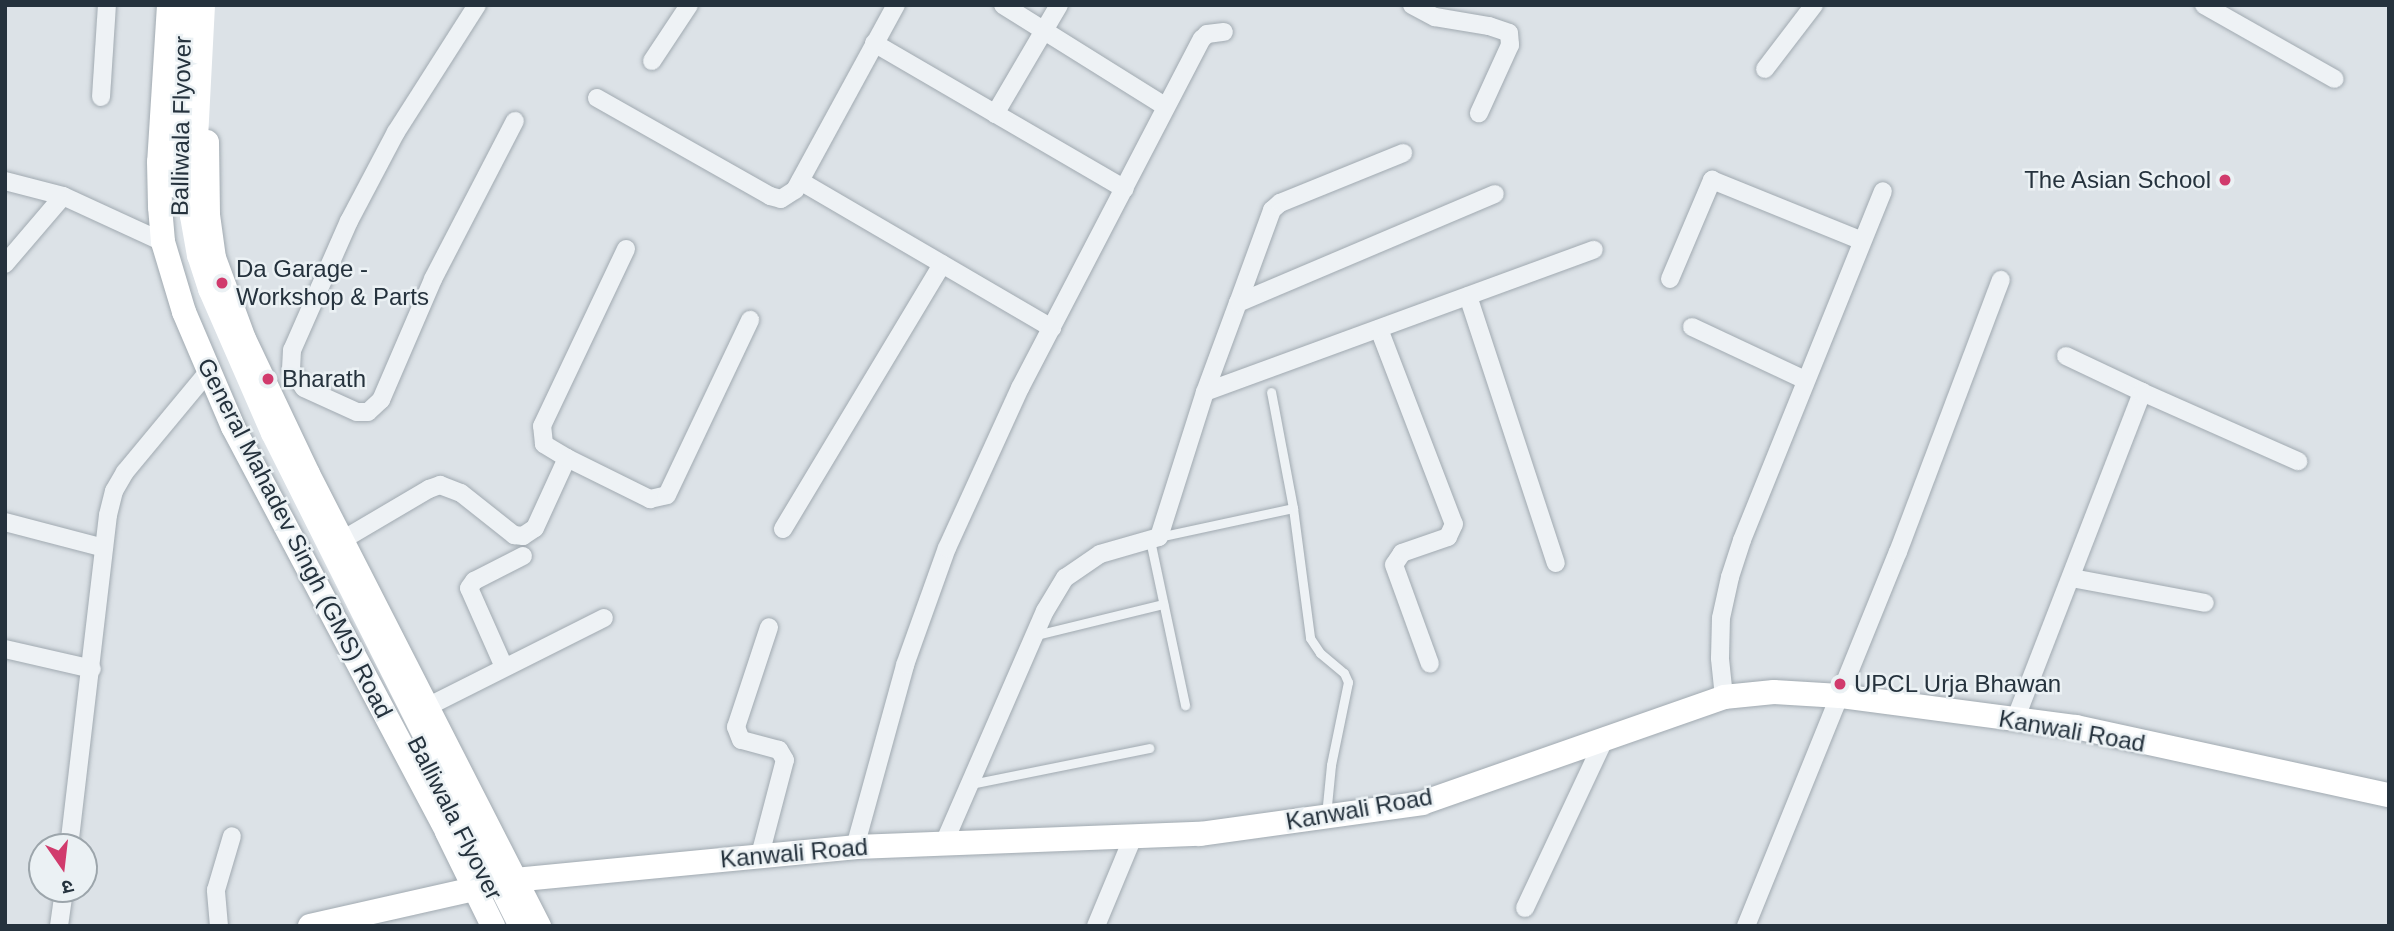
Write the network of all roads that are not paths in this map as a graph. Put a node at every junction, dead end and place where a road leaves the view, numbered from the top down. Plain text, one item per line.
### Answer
1 (107, 5) edge
2 (169, 5) edge
3 (185, 5) edge
4 (203, 5) edge
5 (213, 5) edge
6 (477, 5) edge
7 (689, 5) edge
8 (896, 5) edge
9 (1003, 5) edge
10 (1059, 5) edge
11 (1412, 5) edge
12 (1814, 5) edge
13 (2204, 5) edge
14 (1042, 30) junction
15 (1224, 32) dead end
16 (874, 43) junction
17 (652, 61) dead end
18 (1765, 69) dead end
19 (2335, 79) dead end
20 (101, 97) dead end
21 (597, 98) dead end
22 (1166, 107) junction
23 (1479, 113) dead end
24 (995, 114) junction
25 (515, 121) dead end
26 (1403, 153) dead end
27 (5, 181) edge
28 (800, 181) junction
29 (1125, 189) junction
30 (1883, 191) dead end
31 (1495, 194) dead end
32 (63, 196) junction
33 (1862, 241) junction
34 (163, 242) junction
35 (626, 249) dead end
36 (1594, 250) dead end
37 (5, 264) edge
38 (942, 264) junction
39 (1670, 279) dead end
40 (2001, 280) dead end
41 (1468, 296) junction
42 (1238, 303) junction
43 (750, 320) dead end
44 (1692, 327) dead end
45 (1052, 328) junction
46 (1379, 328) junction
47 (2066, 356) dead end
48 (208, 372) junction
49 (1805, 380) junction
50 (1205, 391) junction
51 (1271, 392) dead end
52 (2142, 392) junction
53 (567, 458) junction
54 (2298, 461) dead end
55 (1293, 508) junction
56 (5, 522) edge
57 (783, 529) dead end
58 (344, 538) junction
59 (1155, 538) junction
60 (104, 548) junction
61 (523, 556) dead end
62 (1556, 563) dead end
63 (2072, 578) junction
64 (2205, 603) dead end
65 (1163, 604) junction
66 (604, 618) dead end
67 (769, 627) dead end
68 (1034, 636) junction
69 (399, 647) junction
70 (5, 649) edge
71 (1430, 664) dead end
72 (359, 665) junction
73 (504, 667) junction
74 (92, 669) junction
75 (1840, 696) junction
76 (1724, 697) junction
77 (428, 705) junction
78 (1185, 705) dead end
79 (2015, 720) junction
80 (392, 728) junction
81 (1606, 736) junction
82 (1149, 748) dead end
83 (970, 784) junction
84 (2389, 795) edge
85 (1325, 816) junction
86 (71, 833) edge
87 (232, 836) dead end
88 (1133, 837) junction
89 (944, 843) junction
90 (855, 847) junction
91 (760, 855) junction
92 (514, 880) junction
93 (474, 887) junction
94 (62, 903) edge
95 (1525, 908) dead end
96 (378, 918) edge
97 (59, 926) edge
98 (219, 926) edge
99 (310, 926) edge
100 (493, 926) edge
101 (510, 926) edge
102 (521, 926) edge
103 (539, 926) edge
104 (1096, 926) edge
105 (1746, 926) edge

1 - 20 street
2 - 34 street, General Mahadev Singh (GMS) Road
3 - 101 street, Balliwala Flyover, bridge
4 - 102 street, Balliwala Flyover, bridge
5 - 58 street, General Mahadev Singh (GMS) Road
6 - 25 street
7 - 17 street
8 - 16 street
9 - 14 street
10 - 14 street
11 - 23 street
12 - 18 street
13 - 19 street
14 - 22 street
14 - 24 street
15 - 22 street
16 - 24 street
16 - 28 street
21 - 28 street
22 - 29 street
24 - 29 street
26 - 42 street
27 - 32 street
28 - 38 street
29 - 45 street
30 - 33 street
31 - 42 street
32 - 34 street
32 - 37 street
33 - 39 street
33 - 49 street
34 - 48 street, General Mahadev Singh (GMS) Road
35 - 53 street
36 - 41 street
38 - 45 street
38 - 57 street
40 - 75 street
41 - 46 street
41 - 62 street
42 - 50 street
43 - 53 street
44 - 49 street
45 - 90 street
46 - 50 street
46 - 71 street
47 - 52 street
48 - 60 street
48 - 72 street, General Mahadev Singh (GMS) Road
49 - 76 street
50 - 59 street
51 - 55 lane
52 - 54 street
52 - 63 street
53 - 58 street
55 - 59 lane
55 - 85 lane
56 - 60 street
58 - 69 street, General Mahadev Singh (GMS) Road
59 - 65 lane
59 - 68 street
60 - 74 street
61 - 73 street
63 - 64 street
63 - 79 street
65 - 68 lane
65 - 78 lane
66 - 73 street
67 - 91 street
68 - 83 street
69 - 72 street
69 - 77 street, General Mahadev Singh (GMS) Road
70 - 74 street
72 - 80 street, General Mahadev Singh (GMS) Road
73 - 77 street
74 - 86 street
75 - 76 street, Kanwali Road
75 - 79 street, Kanwali Road
75 - 105 street
76 - 81 street, Kanwali Road
77 - 80 street
77 - 92 street, General Mahadev Singh (GMS) Road
79 - 84 street, Kanwali Road
80 - 93 street, General Mahadev Singh (GMS) Road
81 - 85 street, Kanwali Road
81 - 95 street
82 - 83 lane
83 - 89 street
85 - 88 street, Kanwali Road
87 - 98 street
88 - 89 street, Kanwali Road
88 - 104 street
89 - 90 street, Kanwali Road
90 - 91 street, Kanwali Road
91 - 92 street, Kanwali Road
92 - 93 street, Kanwali Road
92 - 103 street, General Mahadev Singh (GMS) Road
93 - 96 street, Kanwali Road
93 - 100 street, General Mahadev Singh (GMS) Road
94 - 97 street
96 - 99 street, Kanwali Road

